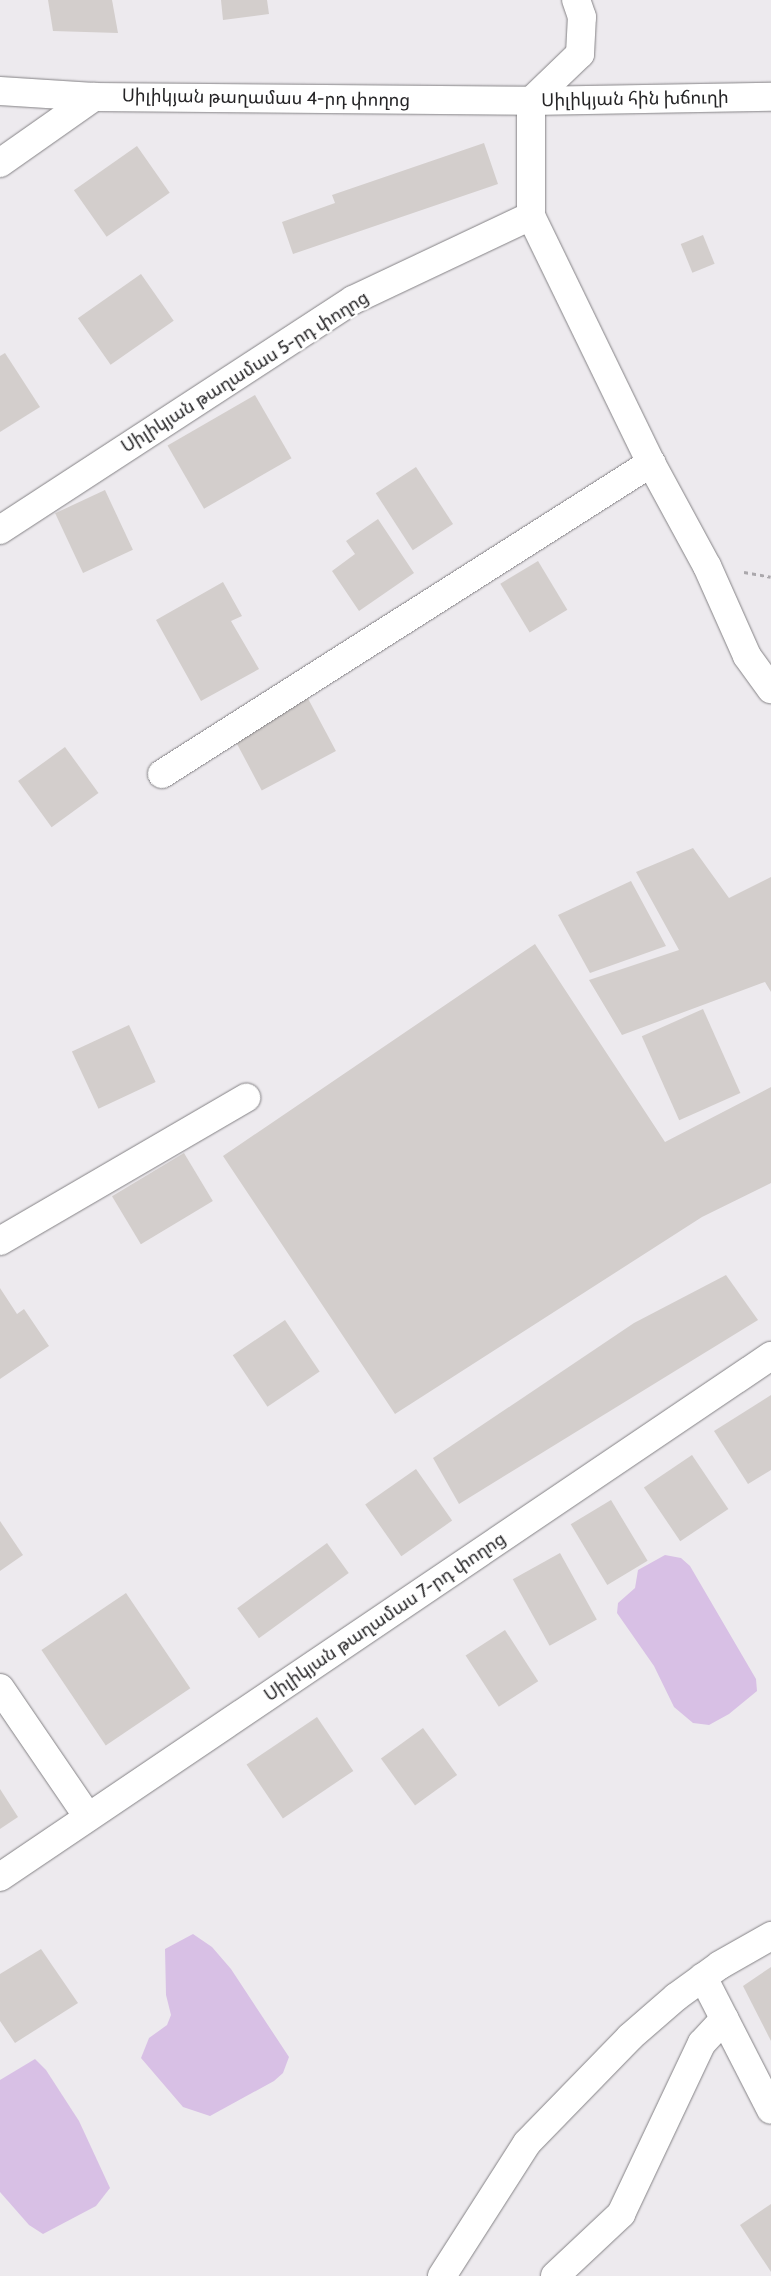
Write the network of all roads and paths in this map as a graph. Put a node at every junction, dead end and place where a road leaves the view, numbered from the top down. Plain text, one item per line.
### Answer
1 (576, 0) edge
2 (0, 91) edge
3 (94, 97) junction
4 (771, 97) edge
5 (532, 101) junction
6 (0, 163) edge
7 (532, 216) junction
8 (651, 463) junction
9 (0, 530) edge
10 (771, 688) edge
11 (162, 774) dead end
12 (246, 1098) dead end
13 (0, 1241) edge
14 (771, 1356) edge
15 (0, 1688) edge
16 (88, 1817) junction
17 (0, 1877) edge
18 (771, 1936) edge
19 (703, 1977) junction
20 (724, 2019) junction
21 (771, 2110) edge
22 (442, 2276) edge
23 (555, 2276) edge

1 - 5 street, Սիլիկյան հին խճուղի
2 - 3 street, Սիլիկյան թաղամաս 4-րդ փողոց
3 - 5 street, Սիլիկյան թաղամաս 4-րդ փողոց
3 - 6 street
4 - 5 street, Սիլիկյան հին խճուղի
5 - 7 street
7 - 8 street
7 - 9 street, Սիլիկյան թաղամաս 5-րդ փողոց
8 - 10 street
8 - 11 street
12 - 13 street
14 - 16 street, Սիլիկյան թաղամաս 7-րդ փողոց
15 - 16 street
16 - 17 street, Սիլիկյան թաղամաս 7-րդ փողոց
18 - 19 street
19 - 20 street
19 - 22 street
20 - 21 street
20 - 23 street

